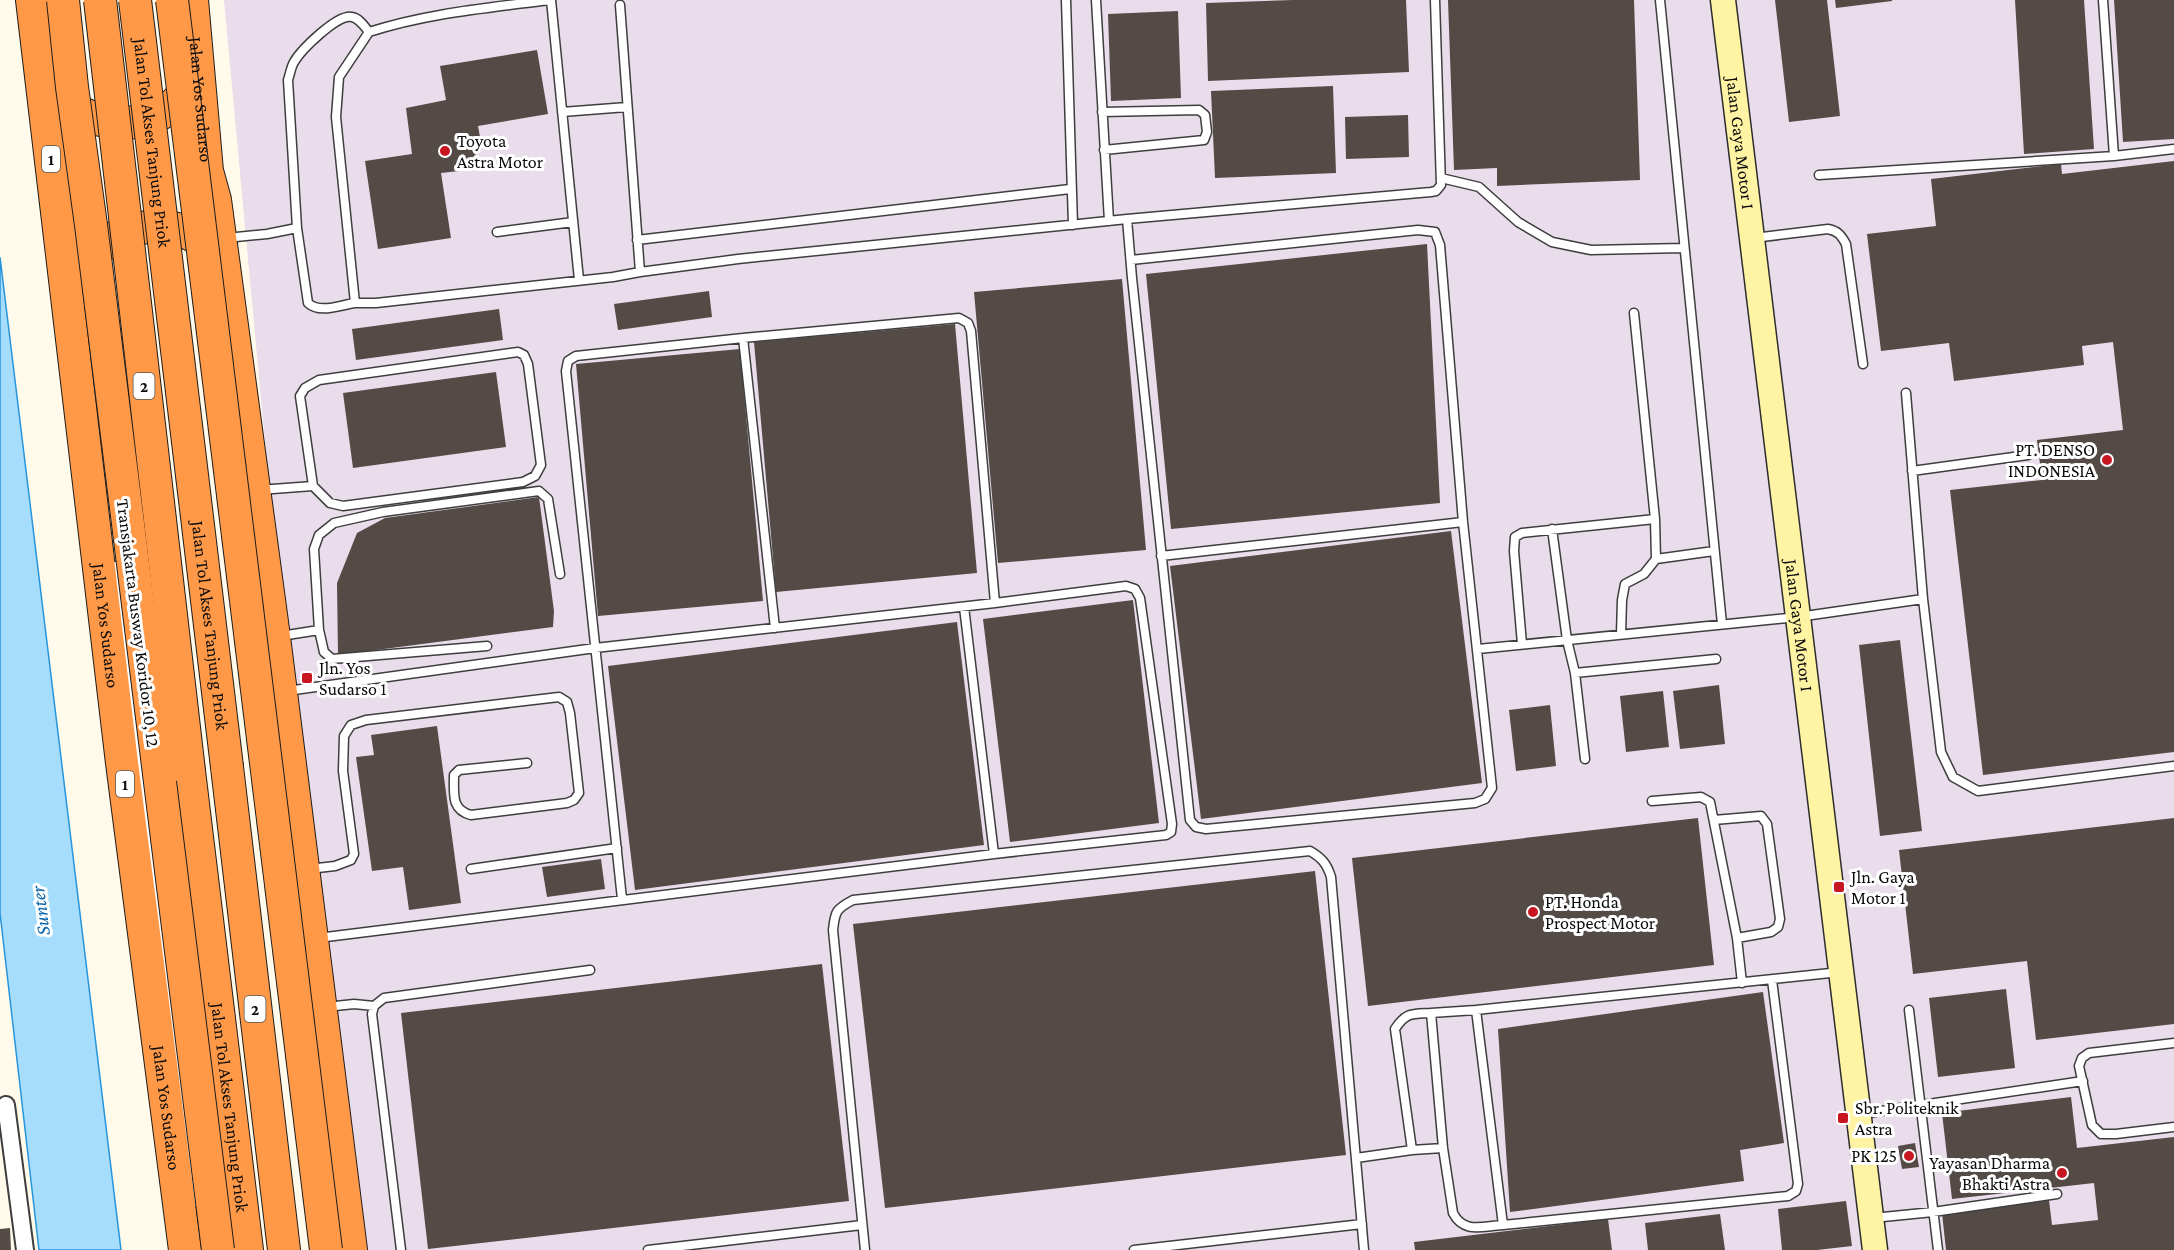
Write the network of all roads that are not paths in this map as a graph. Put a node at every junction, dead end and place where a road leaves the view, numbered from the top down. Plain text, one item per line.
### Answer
1 (32, 0) edge
2 (63, 0) edge
3 (100, 0) edge
4 (135, 0) edge
5 (172, 0) edge
6 (192, 0) edge
7 (204, 0) edge
8 (550, 0) edge
9 (1066, 0) edge
10 (1096, 0) edge
11 (1435, 0) edge
12 (1660, 0) edge
13 (1723, 0) edge
14 (2103, 0) edge
15 (620, 5) dead end
16 (369, 32) junction
17 (198, 54) junction
18 (53, 88) junction
19 (627, 107) junction
20 (562, 112) junction
21 (1102, 112) junction
22 (2174, 149) edge
23 (1104, 150) junction
24 (2114, 156) junction
25 (1819, 176) dead end
26 (1441, 178) junction
27 (1070, 189) junction
28 (215, 200) junction
29 (1127, 219) junction
30 (1109, 221) junction
31 (573, 222) junction
32 (1073, 225) junction
33 (297, 228) junction
34 (497, 232) dead end
35 (219, 238) junction
36 (1752, 238) junction
37 (637, 240) junction
38 (1683, 248) junction
39 (1131, 260) junction
40 (640, 272) junction
41 (224, 274) junction
42 (579, 280) junction
43 (355, 303) junction
44 (1634, 313) dead end
45 (69, 318) junction
46 (743, 338) junction
47 (1863, 364) dead end
48 (1906, 393) dead end
49 (2028, 454) dead end
50 (1912, 471) junction
51 (313, 486) junction
52 (255, 490) junction
53 (1655, 519) junction
54 (1463, 522) junction
55 (1552, 529) junction
56 (1714, 551) junction
57 (1161, 556) junction
58 (114, 559) dead end
59 (1656, 559) junction
60 (560, 574) dead end
61 (1923, 599) junction
62 (995, 603) junction
63 (964, 607) junction
64 (1798, 616) junction
65 (1722, 624) junction
66 (775, 628) junction
67 (319, 630) junction
68 (1621, 634) junction
69 (274, 637) junction
70 (1567, 640) junction
71 (1522, 644) junction
72 (487, 646) dead end
73 (596, 648) junction
74 (1478, 649) junction
75 (1716, 659) dead end
76 (1575, 673) junction
77 (281, 692) junction
78 (1585, 759) dead end
79 (527, 763) dead end
80 (2174, 766) edge
81 (1652, 801) dead end
82 (1714, 820) junction
83 (617, 848) junction
84 (994, 854) junction
85 (471, 869) dead end
86 (303, 870) junction
87 (622, 899) junction
88 (1737, 938) junction
89 (311, 939) junction
90 (590, 970) dead end
91 (1841, 972) junction
92 (1772, 980) junction
93 (1742, 982) junction
94 (374, 1006) junction
95 (320, 1007) junction
96 (1476, 1010) junction
97 (1909, 1010) dead end
98 (1431, 1013) junction
99 (2174, 1043) edge
100 (2083, 1081) junction
101 (6, 1105) dead end
102 (1920, 1105) junction
103 (1858, 1114) junction
104 (2174, 1127) edge
105 (4, 1131) edge
106 (1443, 1148) junction
107 (1412, 1150) junction
108 (1356, 1158) junction
109 (2057, 1194) dead end
110 (1933, 1212) junction
111 (196, 1215) dead end
112 (1871, 1218) junction
113 (1362, 1224) junction
114 (862, 1225) junction
115 (1503, 1225) junction
116 (25, 1250) edge
117 (185, 1250) edge
118 (218, 1250) edge
119 (247, 1250) edge
120 (284, 1250) edge
121 (326, 1250) edge
122 (351, 1250) edge
123 (401, 1250) edge
124 (648, 1250) edge
125 (865, 1250) edge
126 (1134, 1250) edge
127 (1364, 1250) edge
128 (1875, 1250) edge
129 (1938, 1250) edge

1 - 18 highway, Jalan Yos Sudarso / 1
2 - 118 highway, bridge
3 - 119 highway, Jalan Tol Akses Tanjung Priok / 2, bridge
4 - 120 highway, Jalan Tol Akses Tanjung Priok / 2, bridge
5 - 121 highway, bridge
6 - 17 highway, Jalan Yos Sudarso
7 - 28 highway, Jalan Yos Sudarso
8 - 16 lane
8 - 20 lane
9 - 27 lane
10 - 21 lane
11 - 26 lane
12 - 38 lane
13 - 36 street, Jalan Gaya Motor I
14 - 24 lane
15 - 19 lane
16 - 33 lane
16 - 43 lane
17 - 18 highway
17 - 28 highway, Jalan Yos Sudarso
18 - 45 highway, Jalan Yos Sudarso / 1
19 - 20 lane
19 - 37 lane
20 - 31 lane
21 - 23 lane
21 - 23 lane
22 - 24 lane
23 - 30 lane
24 - 25 lane
26 - 29 lane
26 - 38 lane
27 - 32 lane
27 - 37 lane
28 - 35 highway, Jalan Yos Sudarso
29 - 30 lane
29 - 39 lane
30 - 32 lane
31 - 34 lane
31 - 42 lane
32 - 40 lane
33 - 35 lane
33 - 43 lane
35 - 41 highway, Jalan Yos Sudarso
36 - 47 lane
36 - 64 street, Jalan Gaya Motor I
37 - 40 lane
38 - 56 lane
39 - 54 lane
39 - 57 lane
40 - 42 lane
41 - 45 highway
41 - 52 highway, Jalan Yos Sudarso
42 - 43 lane
44 - 53 lane
45 - 117 highway, Jalan Yos Sudarso / 1
46 - 62 lane
46 - 66 lane
46 - 73 lane
48 - 50 lane
49 - 50 lane
50 - 61 lane
51 - 51 lane
51 - 52 lane
52 - 69 highway, Jalan Yos Sudarso
53 - 55 lane
53 - 59 lane
54 - 57 lane
54 - 74 lane
55 - 70 lane
55 - 71 lane
56 - 59 lane
56 - 65 lane
57 - 74 lane
58 - 111 lane, Transjakarta Busway Koridor 10, 12
59 - 68 lane
60 - 67 lane
61 - 64 lane
61 - 80 lane
62 - 63 lane
62 - 84 lane
63 - 66 lane
63 - 84 lane
64 - 65 lane
64 - 91 street, Jalan Gaya Motor I
65 - 68 lane
66 - 73 lane
67 - 69 lane
67 - 72 lane
68 - 70 lane
69 - 77 highway, Jalan Yos Sudarso
70 - 71 lane
70 - 76 lane
71 - 74 lane
73 - 77 lane
73 - 83 lane
75 - 76 lane
76 - 78 lane
77 - 86 highway, Jalan Yos Sudarso
79 - 86 lane
81 - 82 lane
82 - 88 lane
82 - 88 lane
83 - 85 lane
83 - 87 lane
84 - 87 lane
86 - 89 highway, Jalan Yos Sudarso
87 - 89 lane
88 - 93 lane
89 - 95 highway, Jalan Yos Sudarso
90 - 94 lane
91 - 92 lane
91 - 103 street, Jalan Gaya Motor I
92 - 93 lane
92 - 115 lane
93 - 96 lane
94 - 95 lane
94 - 123 lane
95 - 122 highway, Jalan Yos Sudarso
96 - 98 lane
96 - 115 lane
97 - 102 lane
98 - 106 lane
98 - 107 lane
99 - 100 lane
100 - 102 lane
100 - 104 lane
101 - 105 street
102 - 103 lane
102 - 110 lane
103 - 112 street, Jalan Gaya Motor I
105 - 116 street
106 - 107 lane
106 - 115 lane
107 - 108 lane
108 - 113 lane
108 - 114 lane
109 - 110 lane
110 - 112 lane
110 - 129 lane
112 - 128 street, Jalan Gaya Motor I
113 - 126 lane
113 - 127 lane
114 - 124 lane
114 - 125 lane

